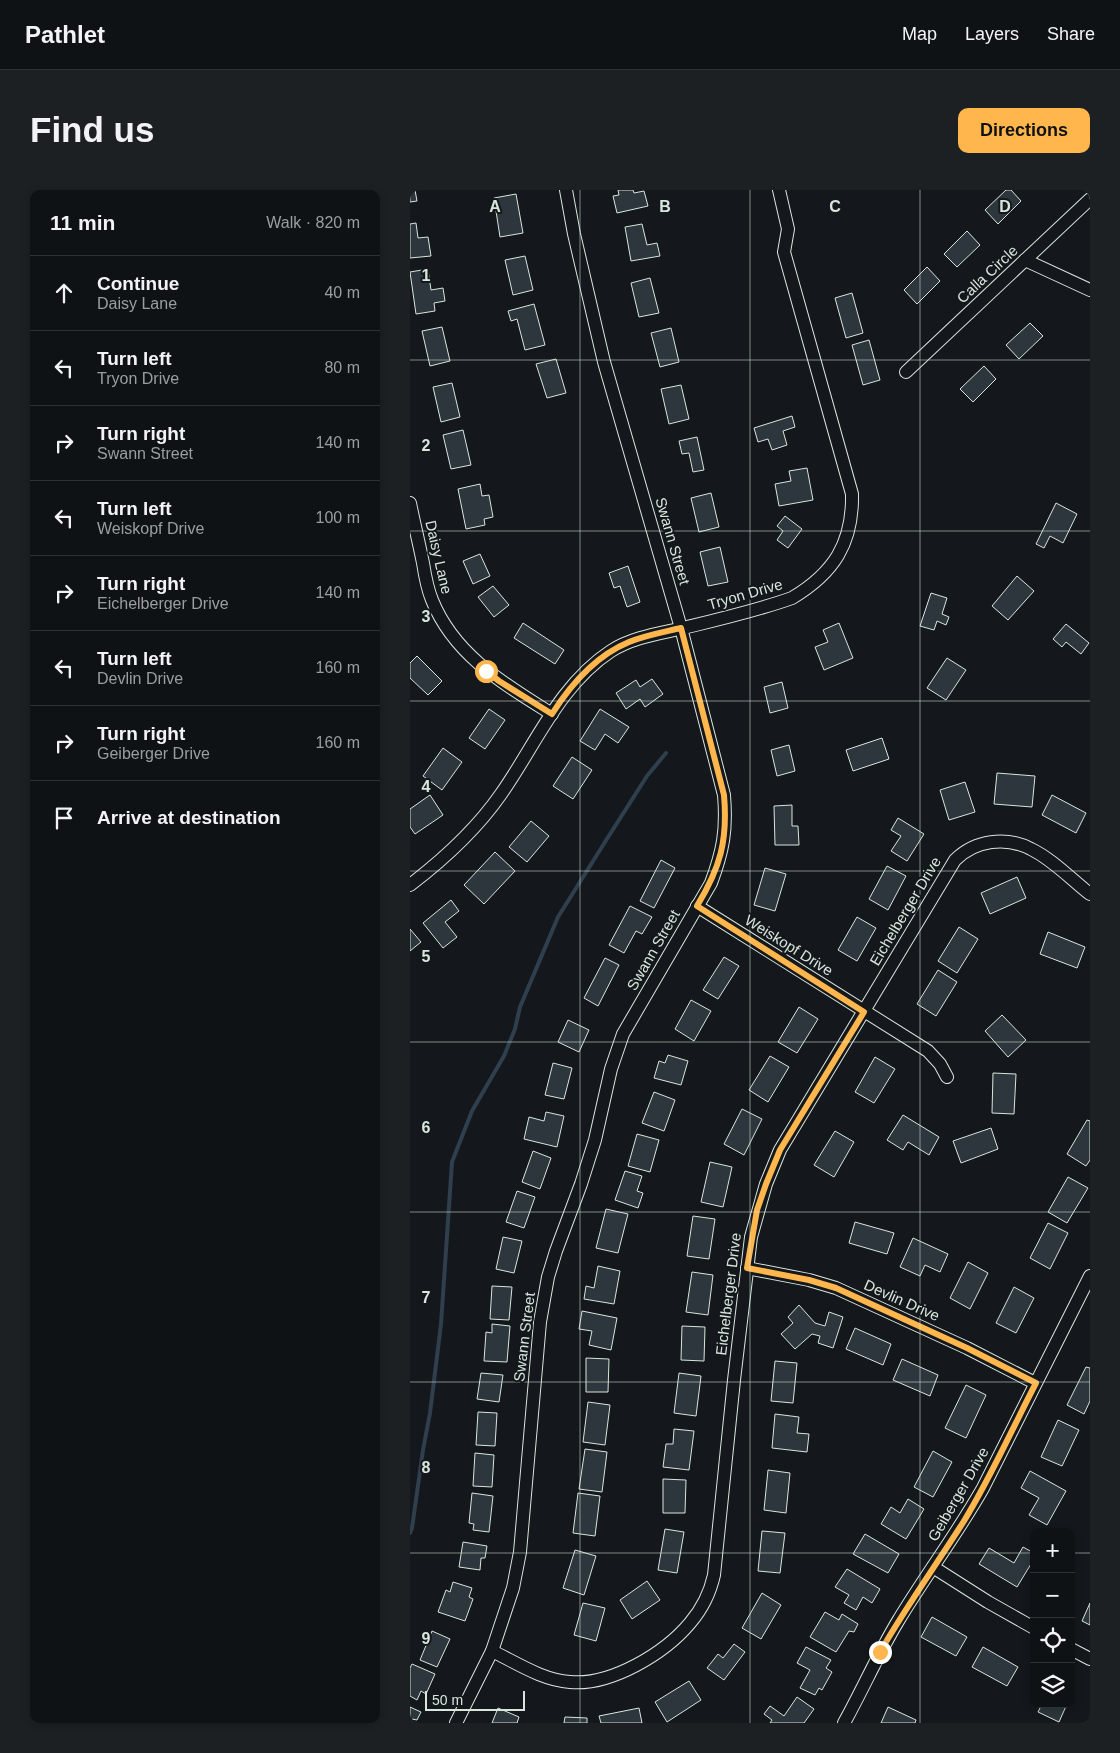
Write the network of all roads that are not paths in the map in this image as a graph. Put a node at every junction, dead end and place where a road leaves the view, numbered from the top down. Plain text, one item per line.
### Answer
1 (566, 190) edge
2 (779, 190) edge
3 (1090, 199) edge
4 (1025, 260) junction
5 (1090, 290) edge
6 (906, 372) dead end
7 (410, 503) edge
8 (681, 628) junction
9 (552, 714) junction
10 (410, 885) edge
11 (1090, 894) edge
12 (697, 906) junction
13 (864, 1012) junction
14 (947, 1077) dead end
15 (747, 1268) junction
16 (1090, 1276) edge
17 (1036, 1383) junction
18 (933, 1567) junction
19 (1030, 1626) edge
20 (492, 1651) junction
21 (1075, 1651) edge
22 (1090, 1659) edge
23 (456, 1723) edge
24 (844, 1723) edge

1 - 8 street, Swann Street
2 - 8 street, Tryon Drive
3 - 4 street, Calla Circle
4 - 5 street
4 - 6 street, Calla Circle
7 - 9 street, Daisy Lane
8 - 9 street, Tryon Drive
8 - 12 street, Swann Street
9 - 10 street, Tryon Drive
11 - 13 street, Eichelberger Drive
12 - 13 street, Weiskopf Drive
12 - 20 street, Swann Street
13 - 14 street, Weiskopf Drive
13 - 15 street, Eichelberger Drive
15 - 17 street, Devlin Drive
15 - 20 street, Eichelberger Drive
16 - 17 street, Geiberger Drive
17 - 18 street, Geiberger Drive
18 - 19 street
18 - 24 street, Geiberger Drive
20 - 23 street, Swann Street
21 - 22 street

